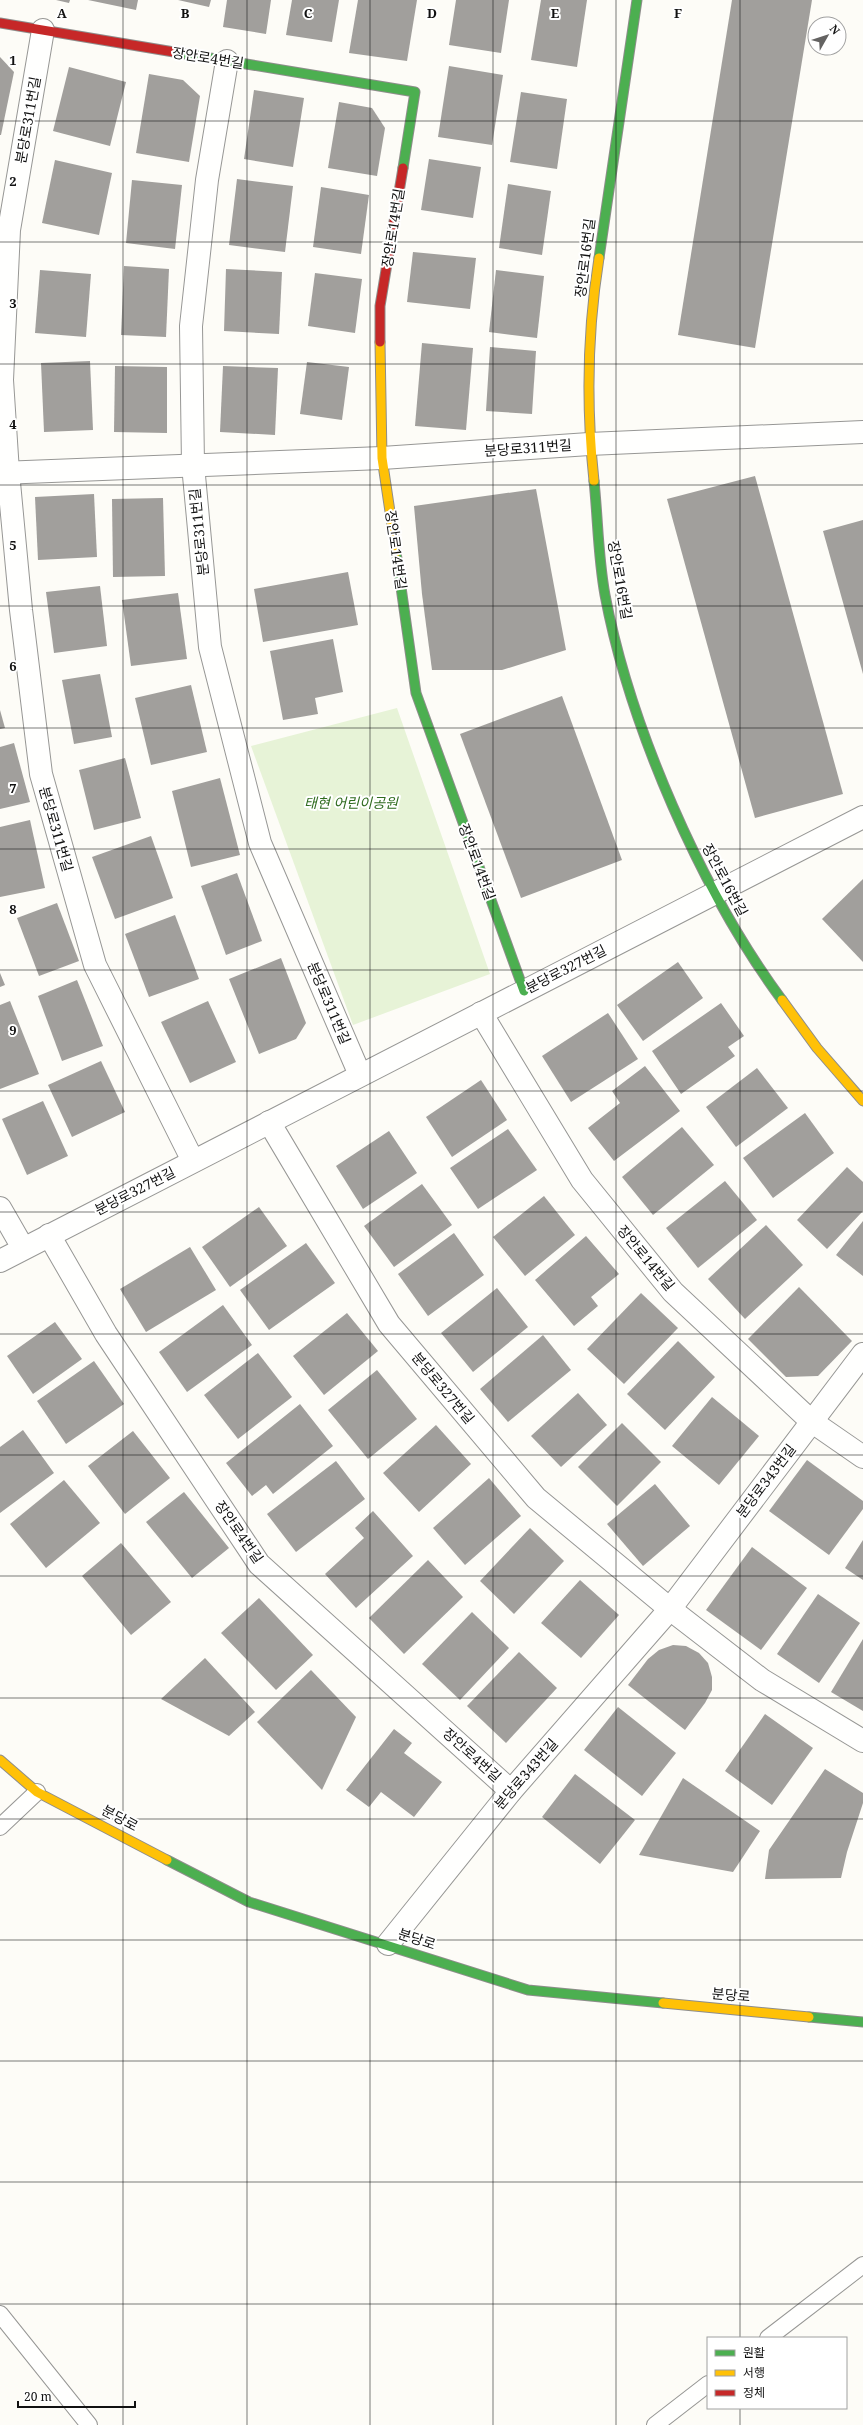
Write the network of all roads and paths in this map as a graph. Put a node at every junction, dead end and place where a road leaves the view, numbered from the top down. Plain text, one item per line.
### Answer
1 (637, 0) edge
2 (0, 23) edge
3 (43, 30) junction
4 (227, 61) junction
5 (415, 92) joint
6 (863, 432) edge
7 (589, 444) junction
8 (382, 458) junction
9 (193, 465) junction
10 (4, 473) edge
11 (863, 817) edge
12 (715, 893) junction
13 (524, 991) junction
14 (481, 1013) junction
15 (360, 1075) junction
16 (863, 1101) edge
17 (270, 1122) junction
18 (193, 1161) junction
19 (0, 1208) edge
20 (49, 1235) junction
21 (23, 1248) junction
22 (0, 1261) edge
23 (863, 1354) edge
24 (811, 1421) junction
25 (863, 1457) edge
26 (670, 1609) junction
27 (863, 1741) edge
28 (0, 1760) edge
29 (511, 1791) junction
30 (37, 1792) junction
31 (0, 1827) edge
32 (388, 1944) junction
33 (863, 2022) edge
34 (863, 2265) edge
35 (0, 2314) edge
36 (769, 2337) edge
37 (707, 2385) edge
38 (89, 2425) edge
39 (655, 2425) edge

1 - 7 street, 장안로16번길
2 - 3 street, 장안로4번길
3 - 4 street, 장안로4번길
3 - 10 street, 분당로311번길
4 - 5 street, 장안로4번길
4 - 9 street, 분당로311번길
5 - 8 street, 장안로14번길
6 - 7 street, 분당로311번길
7 - 8 street, 분당로311번길
7 - 12 street, 장안로16번길
8 - 9 street, 분당로311번길
8 - 13 street, 장안로14번길
9 - 10 street, 분당로311번길
9 - 15 street, 분당로311번길
10 - 18 street, 분당로311번길
11 - 12 street, 분당로327번길
12 - 13 street, 분당로327번길
12 - 16 street, 장안로16번길
13 - 14 street, 분당로327번길
14 - 15 street, 분당로327번길
14 - 24 street, 장안로14번길
15 - 17 street, 분당로327번길
17 - 18 street, 분당로327번길
17 - 26 street, 분당로327번길
18 - 20 street, 분당로327번길
19 - 21 street
20 - 21 street, 분당로327번길
20 - 29 street, 장안로4번길
21 - 22 street, 분당로327번길
23 - 24 street, 분당로343번길
24 - 25 street, 장안로14번길
24 - 26 street, 분당로343번길
26 - 27 street
26 - 29 street, 분당로343번길
28 - 30 street, 분당로
29 - 32 street, 분당로343번길
30 - 31 lane
30 - 32 street, 분당로
32 - 33 street, 분당로
34 - 36 lane
35 - 38 lane
37 - 39 lane

